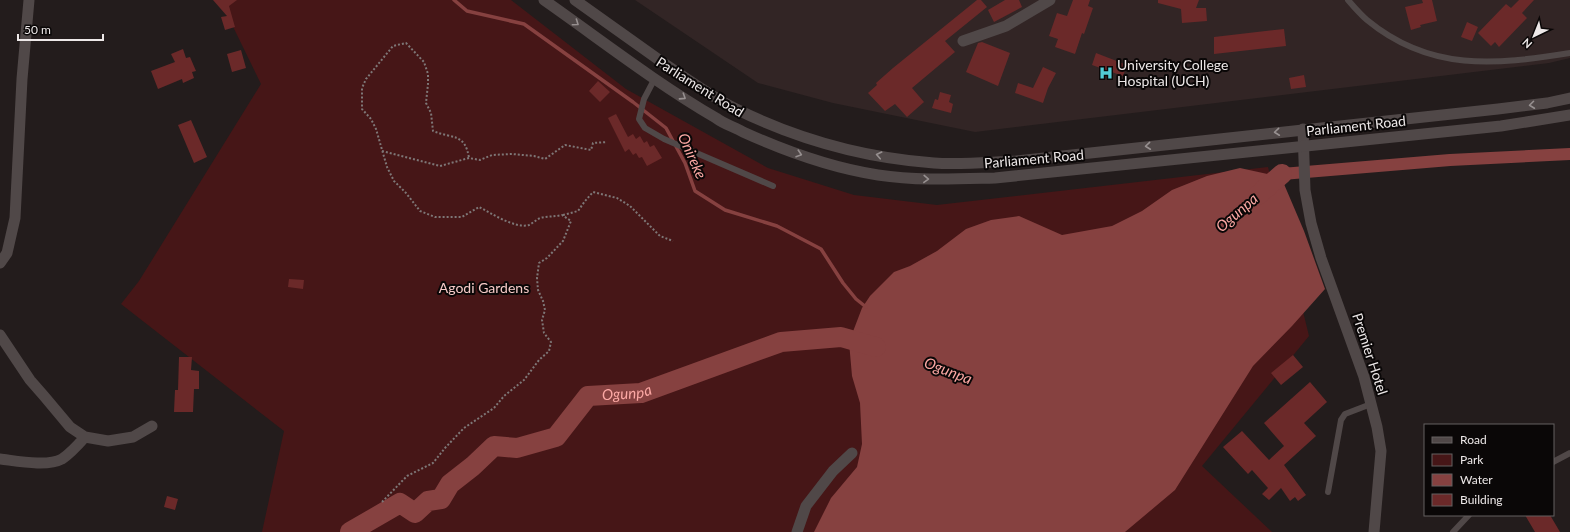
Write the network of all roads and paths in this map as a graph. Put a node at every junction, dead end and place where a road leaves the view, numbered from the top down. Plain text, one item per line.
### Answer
1 (29, 0) edge
2 (544, 0) edge
3 (575, 0) edge
4 (1050, 0) edge
5 (1348, 0) edge
6 (963, 41) dead end
7 (1570, 52) edge
8 (655, 78) junction
9 (1570, 98) edge
10 (1570, 115) edge
11 (1303, 129) junction
12 (606, 142) dead end
13 (1305, 146) junction
14 (382, 151) junction
15 (469, 158) junction
16 (773, 186) dead end
17 (562, 215) junction
18 (673, 241) dead end
19 (0, 263) edge
20 (0, 336) edge
21 (1371, 404) junction
22 (152, 426) dead end
23 (85, 437) junction
24 (852, 453) dead end
25 (1570, 454) edge
26 (0, 459) edge
27 (1554, 462) edge
28 (1328, 492) dead end
29 (382, 502) dead end
30 (1468, 516) edge
31 (1377, 531) edge
32 (797, 532) edge
33 (1453, 532) edge

1 - 19 main road
2 -> 8 main road, Parliament Road
11 -> 3 main road, Parliament Road
4 - 6 main road
5 - 7 lane
8 -> 13 main road, Parliament Road
8 - 16 lane
9 -> 11 main road, Parliament Road
10 - 13 main road, Parliament Road
11 - 13 main road, Premier Hotel
12 - 15 path
13 - 21 main road, Premier Hotel
14 - 15 path
14 - 15 path
14 - 17 path
17 - 18 path
17 - 29 path
20 - 23 main road
21 - 28 lane
21 - 31 main road, Premier Hotel
22 - 23 main road
23 - 26 main road
24 - 32 main road
25 - 27 lane
30 - 33 lane

